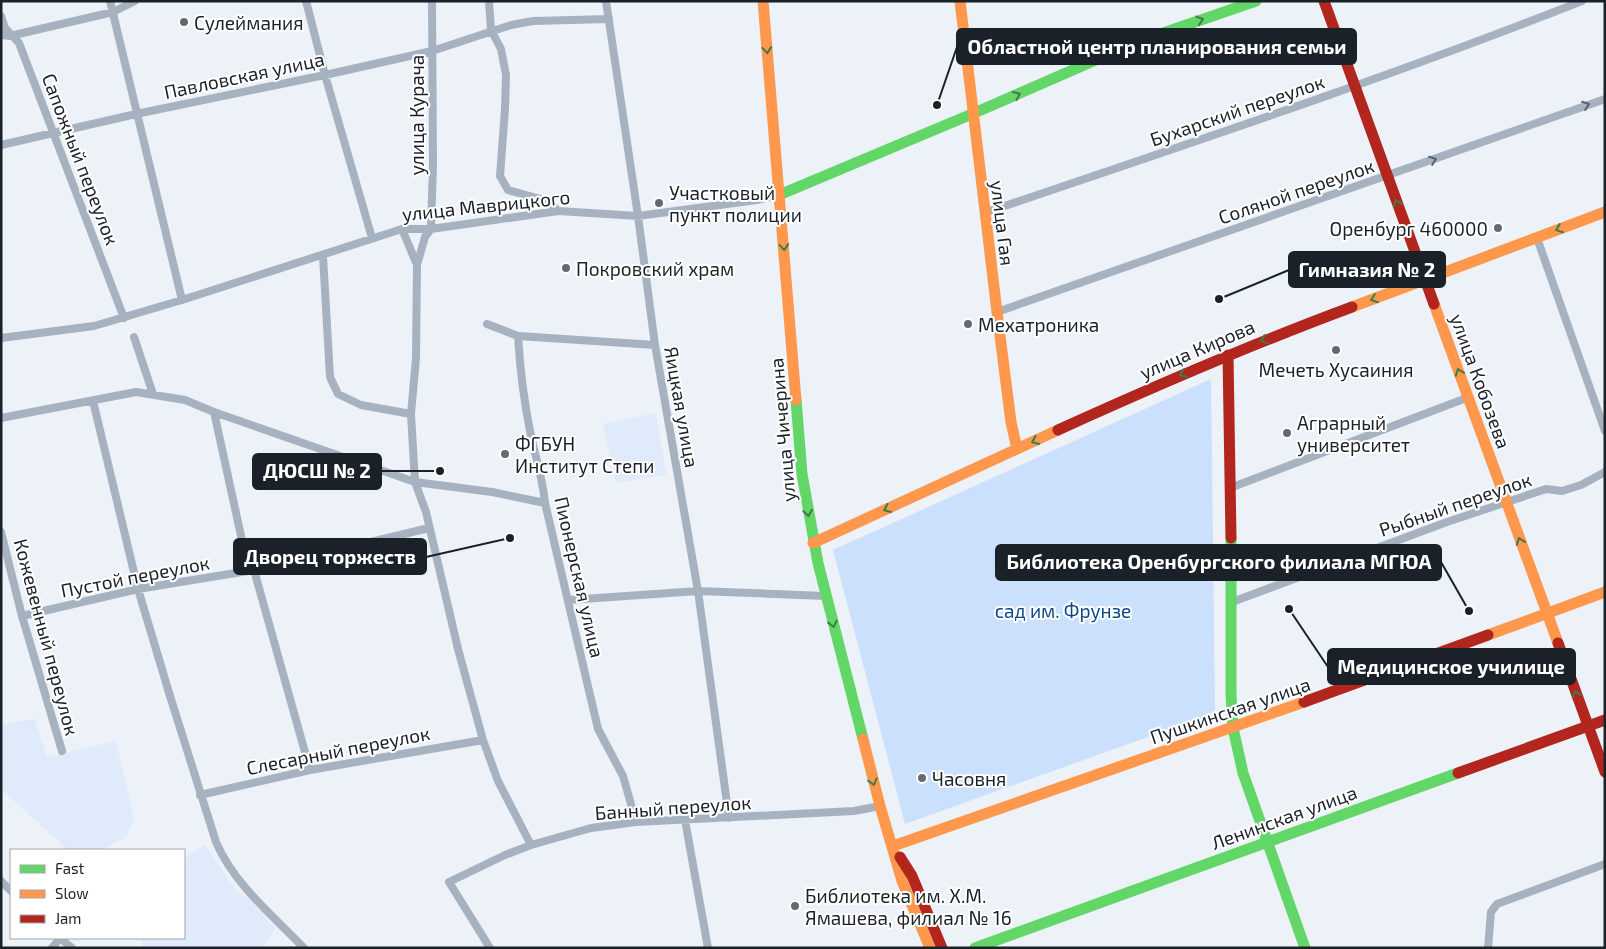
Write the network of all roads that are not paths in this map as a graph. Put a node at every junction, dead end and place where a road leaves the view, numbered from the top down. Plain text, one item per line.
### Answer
1 (110, 1) edge
2 (135, 1) edge
3 (306, 1) edge
4 (432, 1) edge
5 (489, 1) edge
6 (606, 1) edge
7 (763, 1) edge
8 (960, 1) edge
9 (1256, 1) edge
10 (1324, 1) edge
11 (1582, 1) edge
12 (113, 12) junction
13 (1, 16) edge
14 (609, 19) junction
15 (491, 30) junction
16 (2, 31) edge
17 (10, 36) junction
18 (432, 51) junction
19 (324, 75) junction
20 (1356, 86) junction
21 (1605, 99) edge
22 (136, 114) junction
23 (972, 114) junction
24 (53, 134) junction
25 (1, 145) edge
26 (1387, 176) junction
27 (779, 195) junction
28 (558, 211) junction
29 (1605, 212) edge
30 (984, 214) junction
31 (638, 216) junction
32 (402, 229) junction
33 (430, 229) junction
34 (372, 238) junction
35 (1537, 238) junction
36 (323, 256) junction
37 (417, 265) junction
38 (1425, 280) junction
39 (182, 300) junction
40 (997, 312) junction
41 (124, 318) junction
42 (487, 324) dead end
43 (518, 336) junction
44 (134, 337) dead end
45 (1, 338) edge
46 (655, 345) junction
47 (1228, 355) junction
48 (153, 394) junction
49 (1469, 398) junction
50 (93, 401) junction
51 (214, 412) junction
52 (411, 414) junction
53 (1, 418) edge
54 (1605, 431) edge
55 (1017, 448) junction
56 (1605, 472) edge
57 (415, 482) junction
58 (1230, 488) junction
59 (1506, 502) junction
60 (545, 503) junction
61 (429, 528) junction
62 (1, 532) edge
63 (813, 543) junction
64 (243, 546) dead end
65 (254, 570) junction
66 (138, 589) junction
67 (698, 591) junction
68 (1605, 592) edge
69 (825, 596) junction
70 (568, 600) junction
71 (1232, 602) junction
72 (1547, 613) junction
73 (22, 616) junction
74 (1605, 720) edge
75 (1588, 726) junction
76 (1233, 728) junction
77 (483, 740) junction
78 (62, 751) dead end
79 (310, 770) junction
80 (1605, 772) edge
81 (200, 794) junction
82 (880, 806) junction
83 (728, 818) junction
84 (685, 820) junction
85 (636, 822) junction
86 (1268, 841) junction
87 (531, 845) junction
88 (893, 846) junction
89 (1605, 864) edge
90 (61, 939) edge
91 (72, 948) edge
92 (304, 948) edge
93 (490, 948) edge
94 (708, 948) edge
95 (930, 948) edge
96 (942, 948) edge
97 (975, 948) edge
98 (1304, 948) edge
99 (1488, 948) edge

1 - 12 street
2 - 12 street
3 - 19 street
4 - 18 street, улица Курача
5 - 15 street
6 - 14 street, Яицкая улица
7 -> 27 main road, улица Чичерина
8 - 23 main road, улица Гая
23 -> 9 main road, улица Маврицкого
10 - 20 main road, улица Кобозева
11 - 20 street, Бухарский переулок
12 - 17 street
12 - 22 street
13 - 16 street, Сапожный переулок
14 - 15 street, Павловская улица
14 - 31 street, Яицкая улица
15 - 18 street, Павловская улица
15 - 28 street
16 - 17 street, Сапожный переулок
17 - 24 street, Сапожный переулок
18 - 19 street, Павловская улица
18 - 33 street, улица Курача
19 - 22 street, Павловская улица
19 - 34 street
20 - 26 main road, улица Кобозева
20 - 30 street, Бухарский переулок
26 -> 21 street, Соляной переулок
22 - 24 street, Павловская улица
22 - 39 street
23 - 27 main road, улица Маврицкого
23 - 30 main road, улица Гая
24 - 25 street, Павловская улица
24 - 41 street, Сапожный переулок
38 -> 26 main road, улица Кобозева
26 - 40 street, Соляной переулок
27 - 31 street, улица Маврицкого
27 -> 63 main road, улица Чичерина
28 - 31 street, улица Маврицкого
28 - 33 street, улица Маврицкого
29 -> 35 main road, улица Кирова
30 - 40 main road, улица Гая
31 - 46 street, Яицкая улица
32 - 33 street, улица Маврицкого
32 - 34 street, улица Маврицкого
32 - 37 street
33 - 37 street, улица Курача
34 - 36 street, улица Маврицкого
35 - 38 main road, улица Кирова
35 - 54 street
36 - 39 street, улица Маврицкого
36 - 52 street
37 - 52 street
38 -> 47 main road, улица Кирова
49 -> 38 main road, улица Кобозева
39 - 41 street, улица Маврицкого
40 - 55 main road, улица Гая
41 - 45 street, улица Маврицкого
42 - 43 street
43 - 46 street
43 - 60 street, Пионерская улица
44 - 48 street
46 - 67 street, Яицкая улица
47 -> 55 main road, улица Кирова
47 - 58 main road
48 - 50 street
48 - 51 street
49 - 58 street
49 - 59 main road, улица Кобозева
50 - 53 street
50 - 66 street
51 - 57 street
51 - 64 street
52 - 57 street
55 -> 63 main road, улица Кирова
56 - 59 street, Рыбный переулок
57 - 60 street
57 - 61 street
58 - 71 main road
59 - 71 street, Рыбный переулок
72 -> 59 main road, улица Кобозева
60 - 70 street, Пионерская улица
61 - 65 street, Пустой переулок
61 - 77 street
62 - 73 street, Кожевенный переулок
63 - 69 main road, улица Чичерина
65 - 66 street, Пустой переулок
65 - 79 street
66 - 73 street, Пустой переулок
66 - 81 street
67 - 69 street
67 - 70 street
67 - 83 street, Яицкая улица
68 - 72 main road, Пушкинская улица
69 -> 82 main road, улица Чичерина
70 - 85 street, Пионерская улица
71 - 76 main road
75 -> 72 main road, улица Кобозева
72 - 76 main road, Пушкинская улица
73 - 78 street, Кожевенный переулок
74 - 75 main road, Ленинская улица
75 - 80 main road, улица Кобозева
75 - 86 main road, Ленинская улица
76 - 86 main road
76 - 88 main road, Пушкинская улица
77 - 79 street, Слесарный переулок
77 - 87 street
79 - 81 street, Слесарный переулок
81 - 92 street
82 - 83 street, Банный переулок
82 - 88 main road, улица Чичерина
83 - 84 street, Банный переулок
84 - 85 street, Банный переулок
84 - 94 street
85 - 87 street, Банный переулок
86 - 97 main road, Ленинская улица
86 - 98 main road
87 - 93 street, Банный переулок
88 - 95 main road, улица Чичерина
88 - 96 main road, улица Чичерина
89 - 99 street
90 - 91 street

